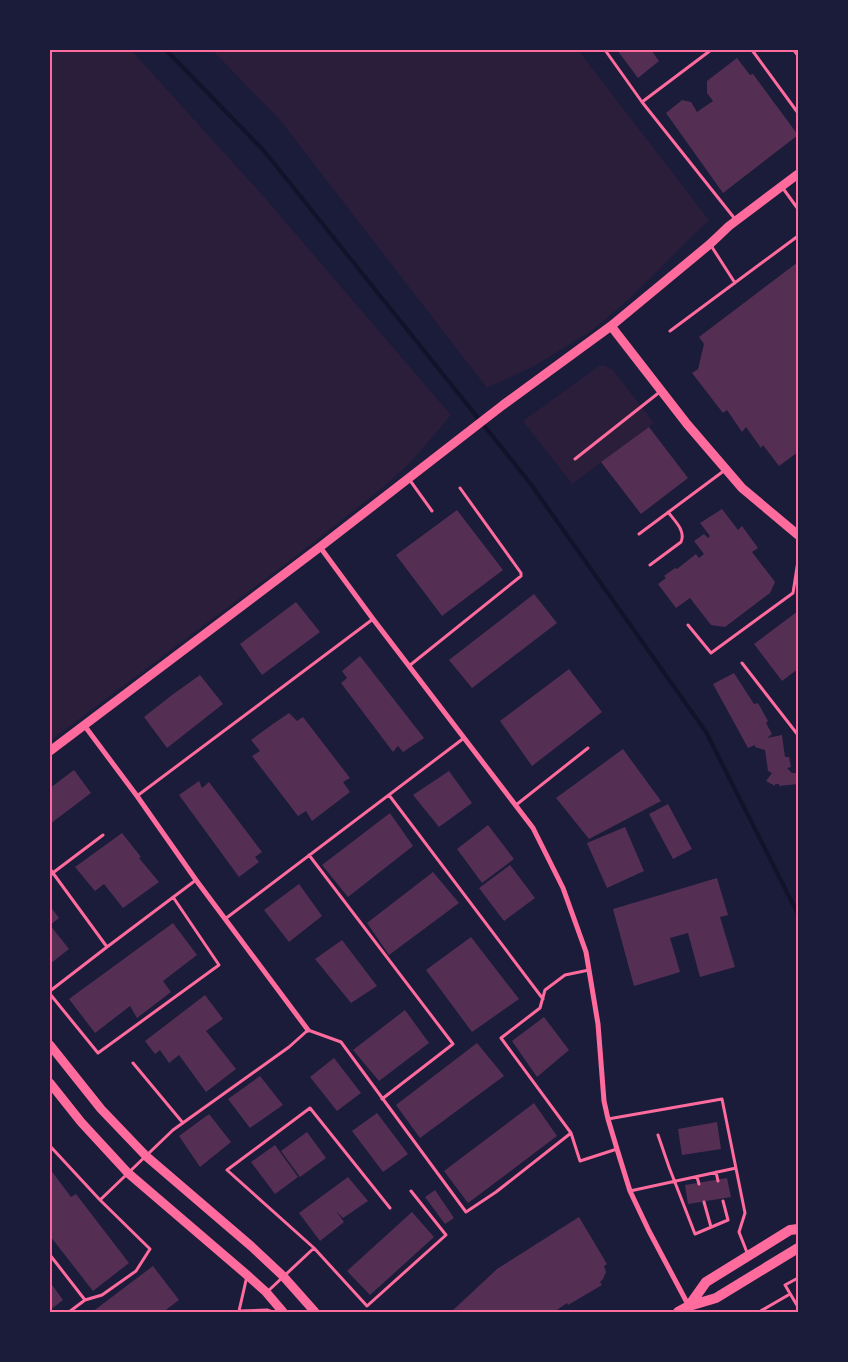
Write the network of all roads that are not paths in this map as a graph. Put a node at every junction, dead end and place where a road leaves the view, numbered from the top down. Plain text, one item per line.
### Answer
1 (604, 50) edge
2 (711, 50) edge
3 (752, 50) edge
4 (795, 50) edge
5 (798, 54) edge
6 (642, 102) junction
7 (798, 113) edge
8 (798, 174) edge
9 (782, 187) junction
10 (798, 209) edge
11 (736, 220) junction
12 (798, 236) edge
13 (710, 244) junction
14 (735, 283) junction
15 (612, 326) junction
16 (670, 331) dead end
17 (661, 391) junction
18 (574, 459) dead end
19 (726, 469) junction
20 (408, 478) junction
21 (460, 488) dead end
22 (432, 511) dead end
23 (668, 512) junction
24 (797, 533) edge
25 (639, 534) dead end
26 (320, 546) junction
27 (798, 561) edge
28 (650, 565) dead end
29 (373, 619) junction
30 (688, 625) dead end
31 (742, 662) dead end
32 (409, 667) junction
33 (84, 725) junction
34 (798, 735) edge
35 (464, 738) junction
36 (588, 748) dead end
37 (50, 751) edge
38 (389, 795) junction
39 (137, 796) junction
40 (515, 805) junction
41 (103, 834) dead end
42 (309, 855) junction
43 (51, 872) edge
44 (196, 880) junction
45 (173, 897) junction
46 (225, 919) junction
47 (107, 947) junction
48 (589, 970) junction
49 (50, 992) edge
50 (543, 999) junction
51 (308, 1030) junction
52 (50, 1045) edge
53 (133, 1063) dead end
54 (50, 1083) edge
55 (382, 1099) junction
56 (608, 1119) junction
57 (183, 1124) junction
58 (570, 1133) junction
59 (658, 1135) dead end
60 (50, 1146) edge
61 (617, 1149) junction
62 (146, 1156) junction
63 (736, 1168) junction
64 (716, 1172) junction
65 (128, 1173) junction
66 (697, 1177) junction
67 (718, 1181) dead end
68 (674, 1182) junction
69 (699, 1184) dead end
70 (411, 1191) dead end
71 (630, 1192) junction
72 (100, 1200) junction
73 (722, 1200) dead end
74 (704, 1202) dead end
75 (390, 1208) dead end
76 (711, 1228) junction
77 (798, 1229) edge
78 (314, 1248) junction
79 (798, 1248) edge
80 (50, 1255) edge
81 (748, 1256) junction
82 (247, 1275) junction
83 (284, 1276) junction
84 (798, 1278) edge
85 (266, 1292) junction
86 (790, 1294) junction
87 (85, 1300) junction
88 (798, 1307) edge
89 (690, 1309) edge
90 (238, 1311) edge
91 (69, 1312) edge
92 (273, 1312) edge
93 (283, 1312) edge
94 (315, 1312) edge
95 (678, 1312) edge
96 (759, 1312) edge

1 - 6 lane
2 - 6 lane
3 - 7 lane
4 - 5 street
6 - 11 lane
8 - 9 street
9 - 10 lane
9 - 11 street
11 - 13 street
12 - 14 lane
13 - 14 lane
13 - 15 street
14 - 16 lane
15 - 17 street
15 - 20 street
17 - 18 lane
17 - 19 street
19 - 23 lane
19 - 24 street
20 - 22 lane
20 - 26 street
21 - 32 lane
23 - 25 lane
23 - 28 lane
26 - 29 street
26 - 33 street
27 - 30 lane
29 - 32 street
29 - 39 lane
31 - 34 lane
32 - 35 street
33 - 37 street
33 - 39 street
35 - 38 lane
35 - 40 street
36 - 40 lane
38 - 42 lane
38 - 50 lane
39 - 44 street
40 - 48 street
41 - 43 lane
42 - 46 lane
42 - 55 lane
43 - 47 lane
44 - 45 lane
44 - 46 street
45 - 47 lane
45 - 49 lane
46 - 51 street
47 - 49 lane
48 - 50 lane
48 - 56 street
50 - 58 lane
51 - 55 lane
51 - 57 lane
52 - 62 street
53 - 57 lane
54 - 65 street
55 - 58 lane
56 - 61 street
56 - 63 lane
57 - 62 lane
58 - 61 lane
59 - 68 lane
60 - 72 lane
61 - 71 street
62 - 65 lane
62 - 83 street
63 - 64 lane
63 - 81 lane
64 - 66 lane
64 - 67 lane
65 - 72 lane
65 - 82 street
66 - 68 lane
66 - 69 lane
68 - 71 lane
68 - 76 lane
70 - 78 lane
71 - 89 street
72 - 87 lane
73 - 76 lane
74 - 76 lane
75 - 78 lane
77 - 81 main road
78 - 83 lane
79 - 89 main road
80 - 87 lane
81 - 89 main road
82 - 85 street
82 - 90 lane
83 - 85 lane
83 - 94 street
84 - 86 lane
85 - 93 street
86 - 88 lane
86 - 96 lane
87 - 91 lane
89 - 95 main road
90 - 92 lane

